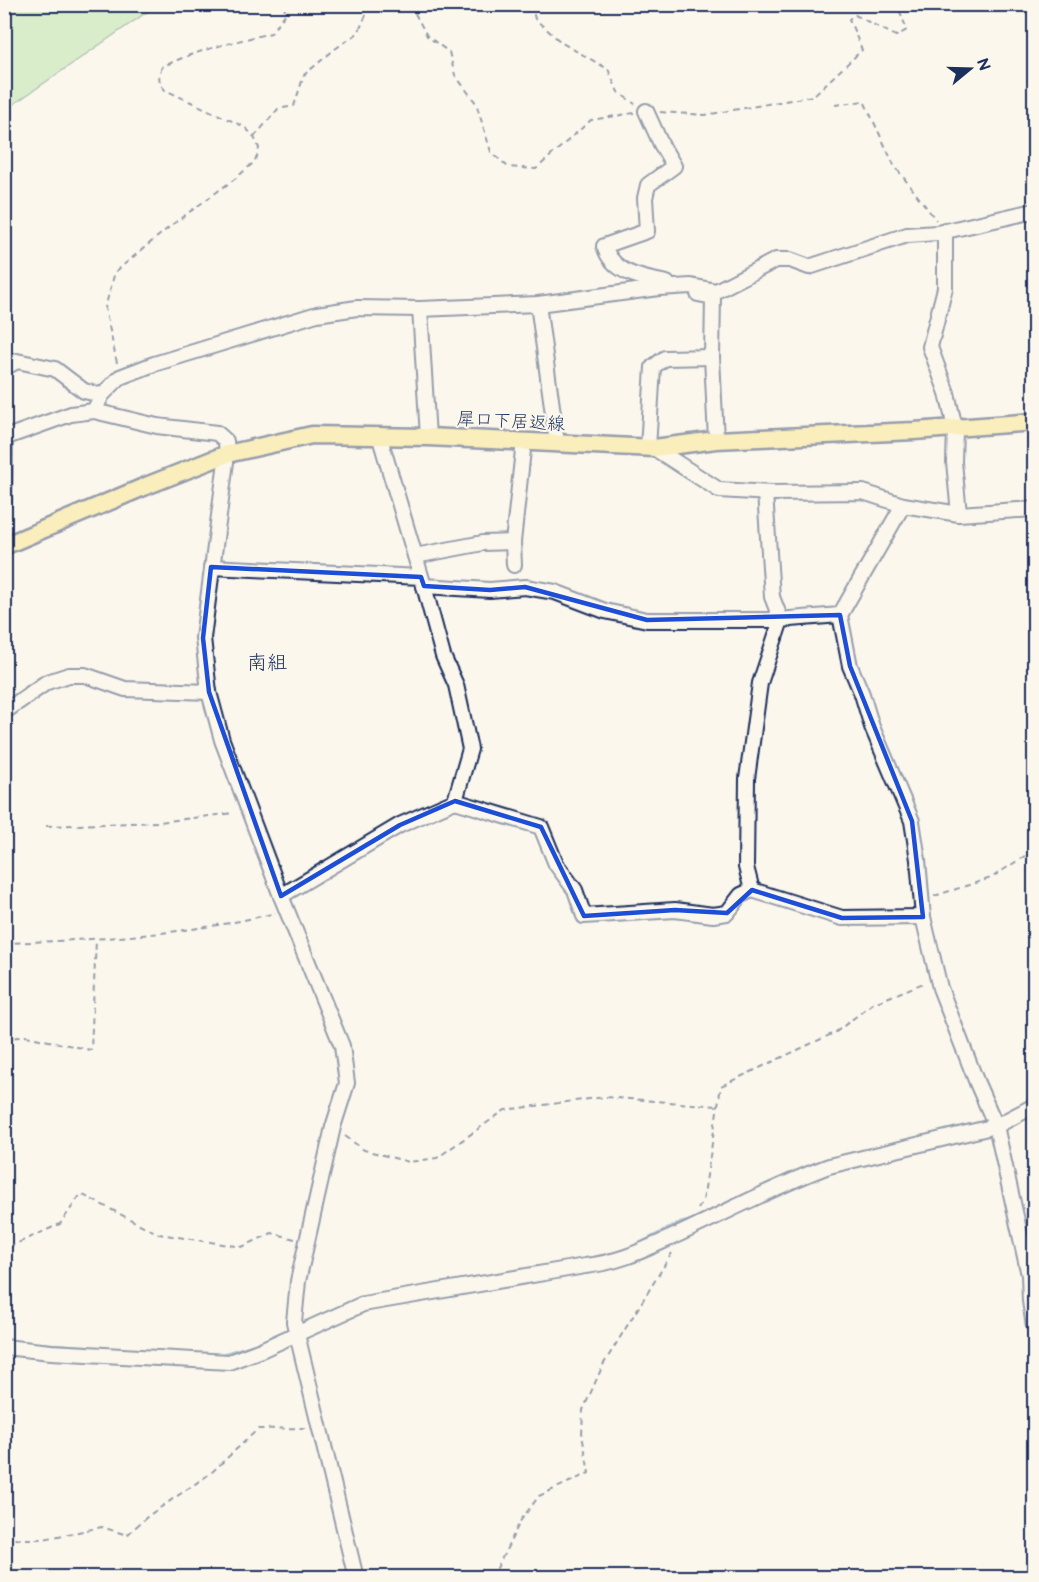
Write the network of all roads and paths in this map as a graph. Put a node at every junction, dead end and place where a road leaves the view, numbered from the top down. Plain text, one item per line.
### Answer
1 (279, 4) edge
2 (371, 4) edge
3 (410, 4) edge
4 (531, 4) edge
5 (897, 4) edge
6 (835, 105) dead end
7 (646, 111) junction
8 (254, 137) junction
9 (1035, 212) edge
10 (945, 231) junction
11 (667, 287) junction
12 (684, 287) junction
13 (538, 304) junction
14 (420, 309) junction
15 (712, 357) junction
16 (4, 368) edge
17 (120, 378) junction
18 (102, 395) junction
19 (94, 411) junction
20 (1035, 422) edge
21 (955, 428) junction
22 (379, 435) junction
23 (428, 437) junction
24 (5, 438) edge
25 (716, 440) junction
26 (524, 441) junction
27 (557, 443) junction
28 (651, 448) junction
29 (227, 454) junction
30 (765, 493) junction
31 (4, 503) edge
32 (903, 505) junction
33 (1035, 509) edge
34 (959, 514) junction
35 (513, 542) junction
36 (4, 546) edge
37 (415, 556) junction
38 (514, 565) dead end
39 (211, 567) junction
40 (423, 581) junction
41 (840, 615) junction
42 (782, 620) junction
43 (209, 692) junction
44 (4, 712) edge
45 (455, 801) junction
46 (249, 811) junction
47 (46, 826) dead end
48 (1035, 850) edge
49 (752, 890) junction
50 (281, 896) junction
51 (922, 900) junction
52 (287, 910) junction
53 (923, 917) junction
54 (96, 940) junction
55 (4, 944) edge
56 (937, 978) junction
57 (4, 1039) edge
58 (718, 1106) junction
59 (1035, 1106) edge
60 (996, 1126) junction
61 (333, 1127) junction
62 (697, 1211) dead end
63 (306, 1242) junction
64 (9, 1247) dead end
65 (672, 1252) dead end
66 (1035, 1326) edge
67 (296, 1328) junction
68 (4, 1347) edge
69 (320, 1428) junction
70 (4, 1539) edge
71 (356, 1578) edge
72 (492, 1578) edge

1 - 8 path
2 - 8 path
3 - 7 path
4 - 7 path
5 - 7 path
6 - 10 path
7 - 12 street
8 - 17 path
9 - 10 street
10 - 12 street
10 - 21 street
11 - 12 street
11 - 13 street
11 - 15 street
13 - 14 street
13 - 27 street
14 - 17 street
14 - 23 street
15 - 25 street
15 - 28 street
16 - 18 street
17 - 18 street
18 - 19 street
19 - 24 street
19 - 29 street
20 - 21 main road, 犀口下居返線
21 - 25 main road, 犀口下居返線
21 - 34 street
22 - 23 main road, 犀口下居返線
22 - 29 main road, 犀口下居返線
22 - 37 street
23 - 26 main road, 犀口下居返線
24 - 31 street
25 - 28 main road, 犀口下居返線
26 - 27 main road, 犀口下居返線
26 - 35 street
27 - 28 main road, 犀口下居返線
28 - 30 street
29 - 36 main road, 犀口下居返線
29 - 39 street
30 - 32 street
30 - 42 street
32 - 34 street
32 - 41 street
33 - 34 street
35 - 37 street
35 - 38 street
37 - 40 street
39 - 40 street
39 - 43 street
40 - 42 street
40 - 45 street
41 - 42 street
41 - 51 street
42 - 49 street
43 - 44 street
43 - 46 street
45 - 49 street
45 - 50 street
46 - 47 path
46 - 50 street
48 - 51 path
49 - 53 street
50 - 52 street
51 - 53 street
52 - 54 path
52 - 61 street
53 - 56 street
54 - 55 path
54 - 57 path
56 - 58 path
56 - 60 street
58 - 61 path
58 - 62 path
59 - 60 street
60 - 66 street
60 - 67 street
61 - 63 street
63 - 64 path
63 - 67 street
65 - 72 path
67 - 68 street
67 - 69 street
69 - 70 path
69 - 71 street

